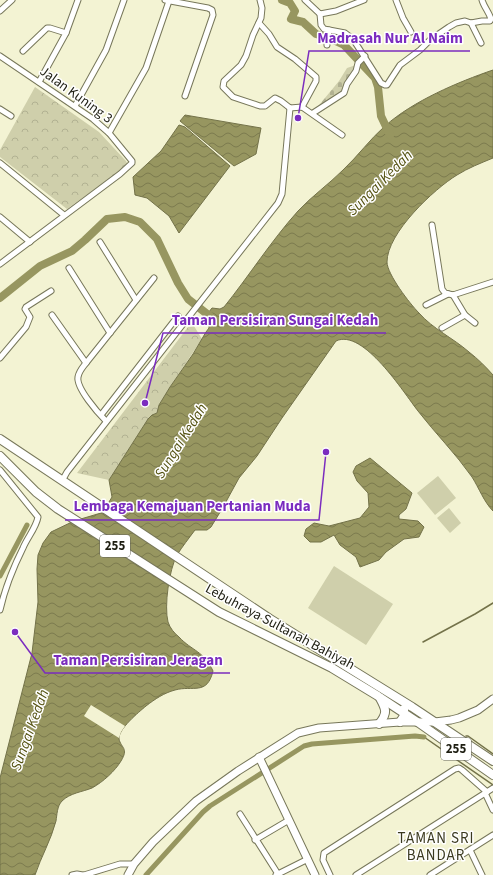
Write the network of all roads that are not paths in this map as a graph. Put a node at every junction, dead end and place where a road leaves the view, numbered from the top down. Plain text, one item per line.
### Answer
1 (12, 0) edge
2 (78, 0) edge
3 (124, 0) edge
4 (167, 0) edge
5 (260, 0) edge
6 (305, 0) edge
7 (364, 0) edge
8 (396, 0) edge
9 (482, 0) edge
10 (0, 11) edge
11 (320, 14) junction
12 (487, 22) junction
13 (259, 23) junction
14 (471, 23) junction
15 (493, 24) edge
16 (329, 32) junction
17 (411, 32) dead end
18 (66, 33) junction
19 (327, 43) dead end
20 (481, 43) dead end
21 (23, 51) dead end
22 (0, 56) edge
23 (364, 57) junction
24 (39, 82) junction
25 (185, 96) dead end
26 (75, 106) junction
27 (302, 106) junction
28 (290, 108) junction
29 (0, 109) edge
30 (313, 113) junction
31 (11, 116) dead end
32 (109, 133) junction
33 (342, 135) dead end
34 (0, 163) edge
35 (64, 215) junction
36 (0, 217) edge
37 (432, 225) dead end
38 (30, 242) junction
39 (100, 242) dead end
40 (0, 264) edge
41 (69, 268) dead end
42 (154, 278) dead end
43 (493, 282) edge
44 (51, 291) dead end
45 (450, 295) junction
46 (136, 300) junction
47 (426, 305) dead end
48 (52, 315) dead end
49 (465, 315) junction
50 (178, 316) dead end
51 (474, 323) dead end
52 (442, 328) dead end
53 (110, 333) junction
54 (0, 358) edge
55 (86, 363) junction
56 (101, 415) junction
57 (106, 420) junction
58 (0, 439) edge
59 (0, 456) edge
60 (0, 470) edge
61 (62, 481) junction
62 (0, 610) edge
63 (378, 696) junction
64 (399, 699) junction
65 (493, 699) edge
66 (404, 713) junction
67 (400, 722) junction
68 (435, 722) junction
69 (419, 723) junction
70 (378, 724) junction
71 (259, 757) junction
72 (493, 761) edge
73 (493, 775) edge
74 (490, 791) edge
75 (493, 810) edge
76 (240, 814) dead end
77 (289, 820) junction
78 (493, 836) edge
79 (255, 840) junction
80 (470, 850) junction
81 (308, 859) junction
82 (134, 864) junction
83 (437, 873) edge
84 (276, 874) edge
85 (72, 875) edge
86 (83, 875) edge
87 (128, 875) edge
88 (315, 875) edge
89 (330, 875) edge
90 (356, 875) edge
91 (430, 875) edge
92 (482, 875) edge

1 - 10 street
2 - 18 street
3 - 26 street
4 - 25 street
4 - 32 street
5 - 13 street
6 - 11 street
7 - 11 street
8 - 17 street
9 - 12 street
11 - 16 street
12 - 14 street
12 - 15 street
13 - 27 street
13 - 28 street
14 - 20 street
14 - 23 street
16 - 19 street
16 - 23 street
18 - 21 street
18 - 24 street
22 - 24 street, Jalan Kuning 3
23 - 30 street
24 - 26 street, Jalan Kuning 3
26 - 32 street, Jalan Kuning 3
27 - 28 street
27 - 30 street
28 - 57 street
29 - 31 street
30 - 33 street
32 - 35 street, Jalan Kuning 3
34 - 35 street
35 - 38 street
36 - 38 street
37 - 45 street
38 - 40 street
39 - 46 street
41 - 53 street
42 - 46 street
43 - 45 street
44 - 54 street
45 - 47 street
45 - 49 street
46 - 53 street
48 - 55 street
49 - 51 street
49 - 52 street
50 - 56 street
53 - 55 street
55 - 56 street
56 - 57 street
57 - 61 street
58 - 61 main road, Lebuhraya Sultanah Bahiyah / 255
59 - 63 main road, Lebuhraya Sultanah Bahiyah / 255
60 - 62 street
61 - 64 main road, Lebuhraya Sultanah Bahiyah / 255
63 - 66 main road, Lebuhraya Sultanah Bahiyah / 255
63 - 70 main road
64 - 66 main road
64 - 68 main road, Lebuhraya Sultanah Bahiyah / 255
65 - 68 street
66 - 67 main road
66 - 69 main road, Lebuhraya Sultanah Bahiyah / 255
67 - 69 street
67 - 70 street
68 - 69 street
68 - 72 main road, Lebuhraya Sultanah Bahiyah / 255
69 - 73 main road, Lebuhraya Sultanah Bahiyah / 255
70 - 71 street
71 - 77 street
71 - 82 street
74 - 75 street
74 - 89 street
74 - 90 street
76 - 79 street
77 - 79 street
77 - 81 street
78 - 80 street
79 - 84 street
80 - 83 street
80 - 92 street
81 - 84 street
81 - 88 street
82 - 86 street
82 - 87 street
83 - 91 street
85 - 86 street

